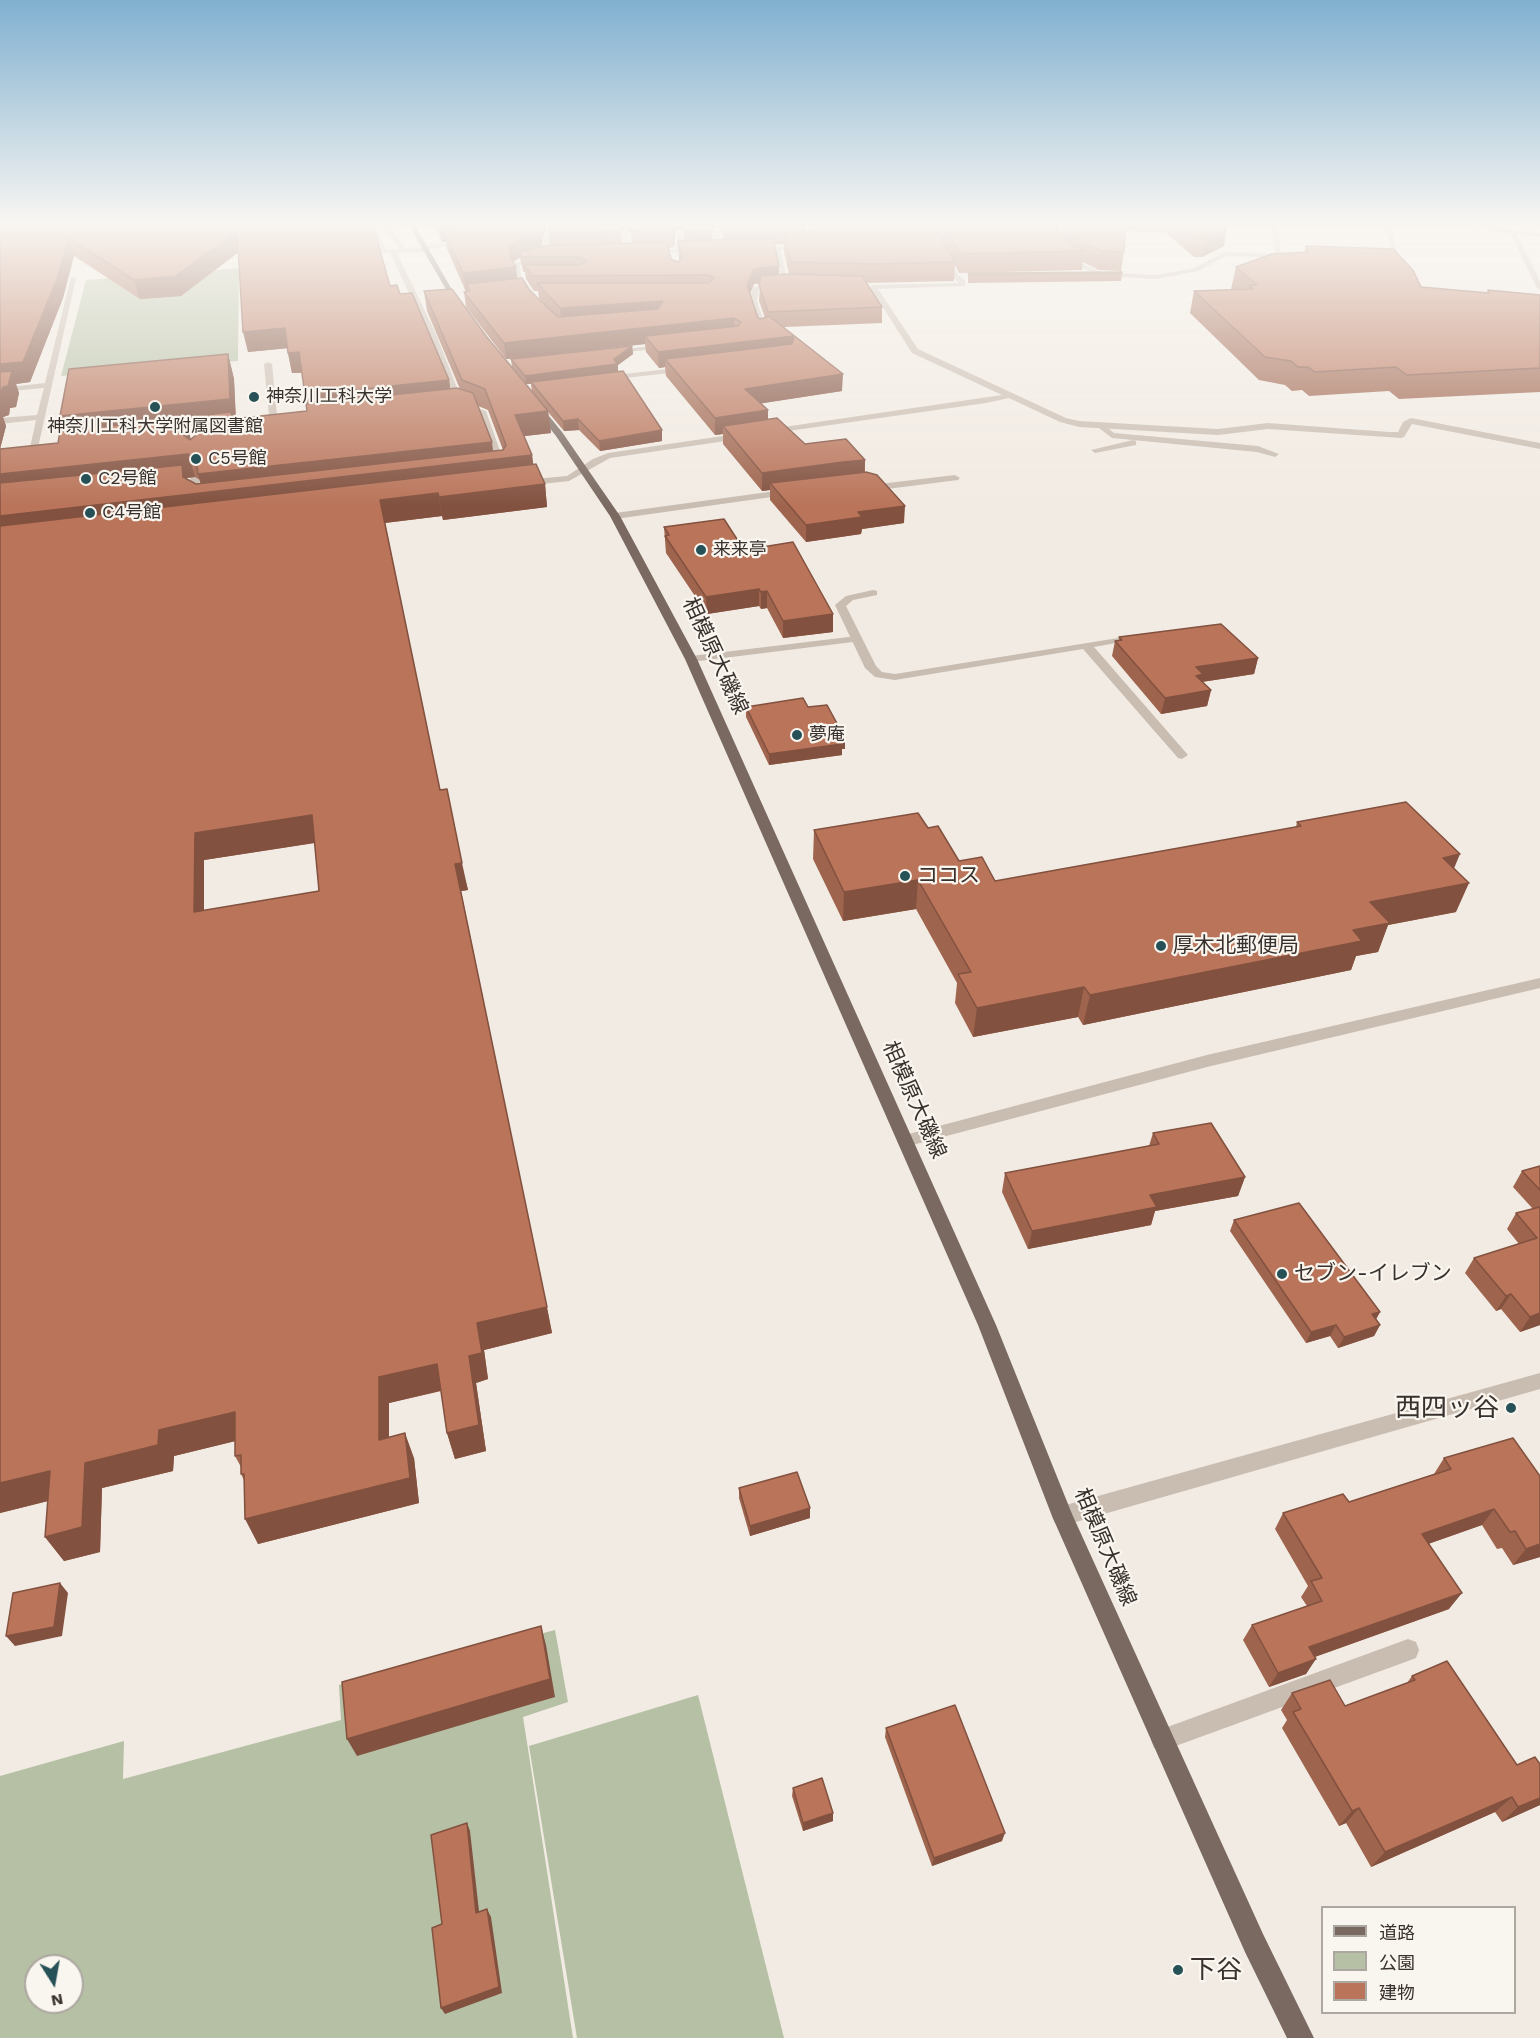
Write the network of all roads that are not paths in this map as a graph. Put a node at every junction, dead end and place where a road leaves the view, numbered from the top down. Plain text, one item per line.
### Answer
1 (64, 317) edge
2 (424, 317) edge
3 (758, 317) edge
4 (893, 317) edge
5 (763, 331) edge
6 (678, 344) edge
7 (608, 352) edge
8 (268, 364) dead end
9 (696, 367) edge
10 (603, 379) edge
11 (48, 385) junction
12 (0, 390) edge
13 (1007, 396) junction
14 (530, 398) edge
15 (460, 405) junction
16 (448, 406) edge
17 (41, 417) junction
18 (0, 421) edge
19 (286, 424) edge
20 (274, 426) junction
21 (1102, 426) junction
22 (263, 427) edge
23 (761, 433) edge
24 (749, 435) edge
25 (1152, 439) junction
26 (196, 446) edge
27 (1540, 446) edge
28 (45, 450) edge
29 (1095, 450) dead end
30 (33, 452) junction
31 (22, 453) edge
32 (1275, 454) dead end
33 (492, 469) edge
34 (584, 469) junction
35 (955, 478) dead end
36 (184, 483) edge
37 (512, 484) edge
38 (854, 484) edge
39 (798, 491) edge
40 (615, 516) junction
41 (873, 593) dead end
42 (1153, 634) edge
43 (857, 639) junction
44 (1087, 646) junction
45 (691, 659) junction
46 (1182, 755) dead end
47 (1540, 983) edge
48 (905, 1141) junction
49 (1540, 1381) edge
50 (1062, 1515) junction
51 (1408, 1650) dead end
52 (1162, 1740) junction
53 (1301, 2038) edge

1 - 11 street
2 - 15 street
3 - 5 street
4 - 13 street
6 - 7 street
8 - 20 street
9 - 10 street
11 - 12 street
11 - 17 street
13 - 21 street
13 - 23 street
14 - 34 main road, 相模原大磯線
15 - 16 street
15 - 33 street
17 - 18 street
17 - 30 street
19 - 20 street
20 - 22 street
21 - 25 street
21 - 27 street
24 - 34 street
25 - 29 street
25 - 32 street
26 - 36 street
28 - 30 street
30 - 31 street
34 - 37 street
34 - 40 main road, 相模原大磯線
35 - 38 street
39 - 40 street
40 - 45 main road, 相模原大磯線
41 - 43 street
42 - 44 street
43 - 44 street
43 - 45 street
44 - 46 street
45 - 48 main road, 相模原大磯線
47 - 48 street
48 - 50 main road, 相模原大磯線
49 - 50 street
50 - 52 main road, 相模原大磯線
51 - 52 street
52 - 53 main road, 相模原大磯線

